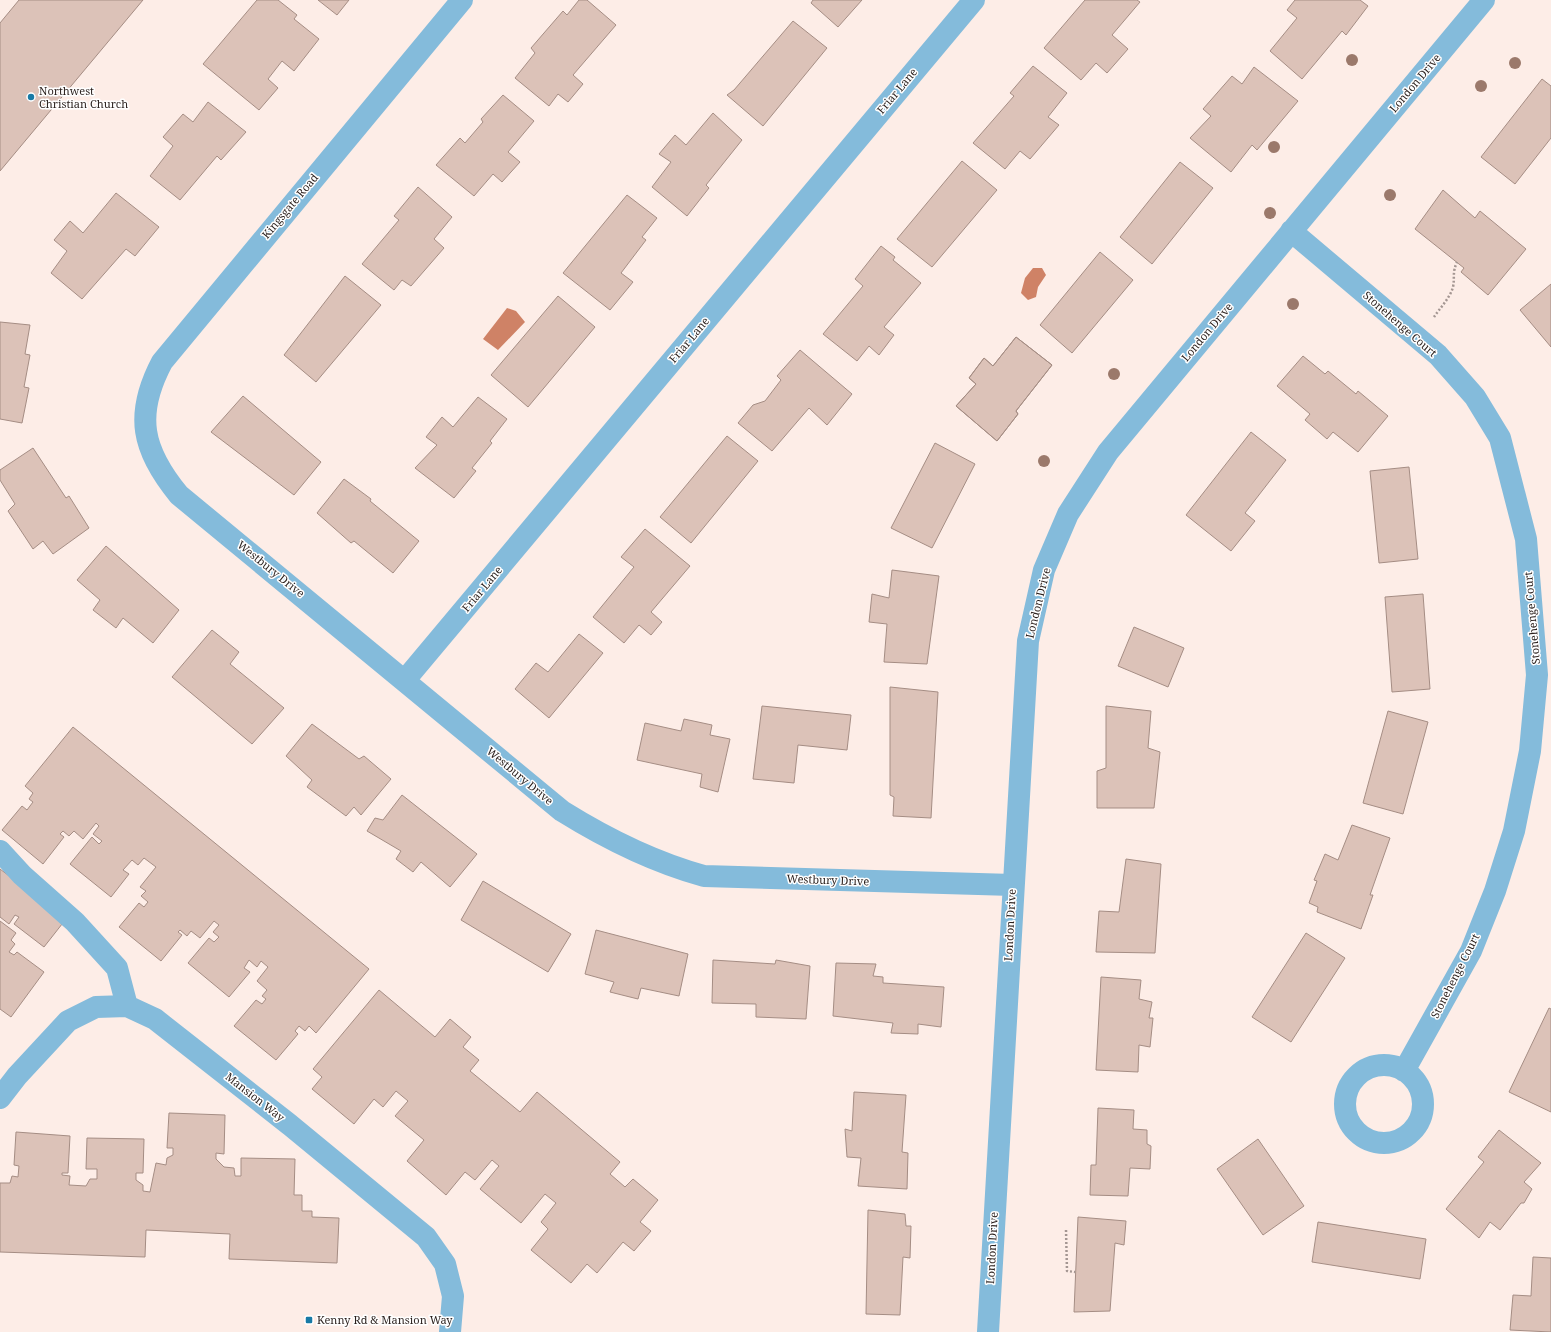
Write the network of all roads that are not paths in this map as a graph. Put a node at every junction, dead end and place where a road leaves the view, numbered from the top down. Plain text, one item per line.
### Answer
1 (462, 0) edge
2 (974, 0) edge
3 (1484, 0) edge
4 (1291, 231) junction
5 (145, 426) joint
6 (1544, 676) edge
7 (405, 680) junction
8 (0, 851) edge
9 (1013, 885) junction
10 (127, 1006) junction
11 (1404, 1071) dead end
12 (0, 1098) edge
13 (450, 1332) edge
14 (988, 1332) edge

1 - 5 street, Kingsgate Road
2 - 7 street, Friar Lane
3 - 4 street, London Drive
4 - 6 street, Stonehenge Court
4 - 9 street, London Drive
5 - 7 street, Westbury Drive
6 - 11 street, Stonehenge Court
7 - 9 street, Westbury Drive
8 - 10 street
9 - 14 street, London Drive
10 - 12 street, Mansion Way
10 - 13 street, Mansion Way

